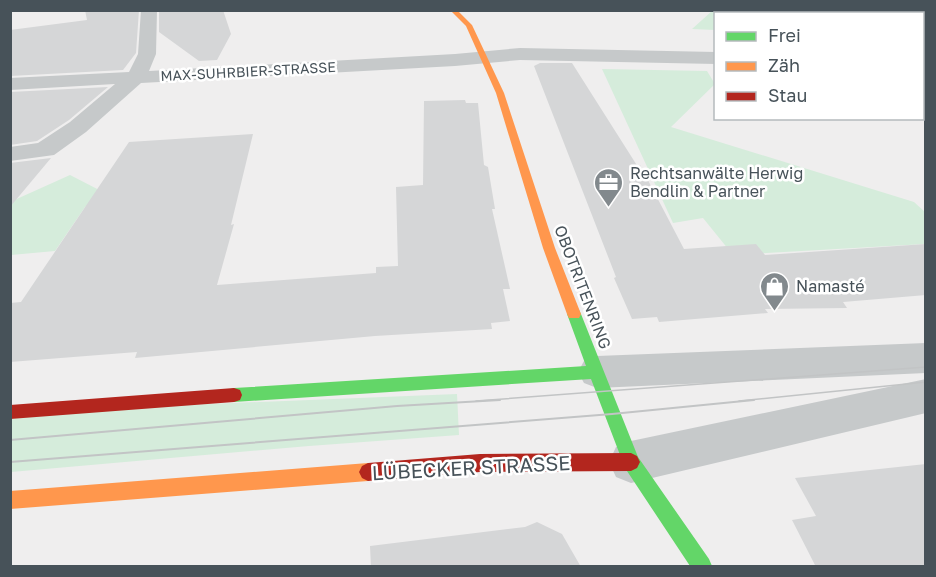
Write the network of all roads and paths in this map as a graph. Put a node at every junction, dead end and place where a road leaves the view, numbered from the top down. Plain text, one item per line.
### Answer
1 (149, 10) edge
2 (453, 10) edge
3 (485, 56) junction
4 (714, 58) edge
5 (136, 77) junction
6 (10, 84) edge
7 (10, 154) edge
8 (926, 358) edge
9 (597, 372) junction
10 (926, 396) edge
11 (10, 412) edge
12 (631, 462) junction
13 (10, 500) edge
14 (702, 567) edge

1 - 5 street
2 - 3 street, OBOTRITENRING
3 - 4 street, MAX-SUHRBIER-STRASSE
3 - 5 street, MAX-SUHRBIER-STRASSE
3 - 9 street, OBOTRITENRING
5 - 6 street, MAX-SUHRBIER-STRASSE
5 - 7 street
8 - 9 street
9 - 11 street
9 - 12 street, OBOTRITENRING
10 - 12 street, LÜBECKER STRASSE
12 - 13 street, LÜBECKER STRASSE
12 - 14 street, OBOTRITENRING

